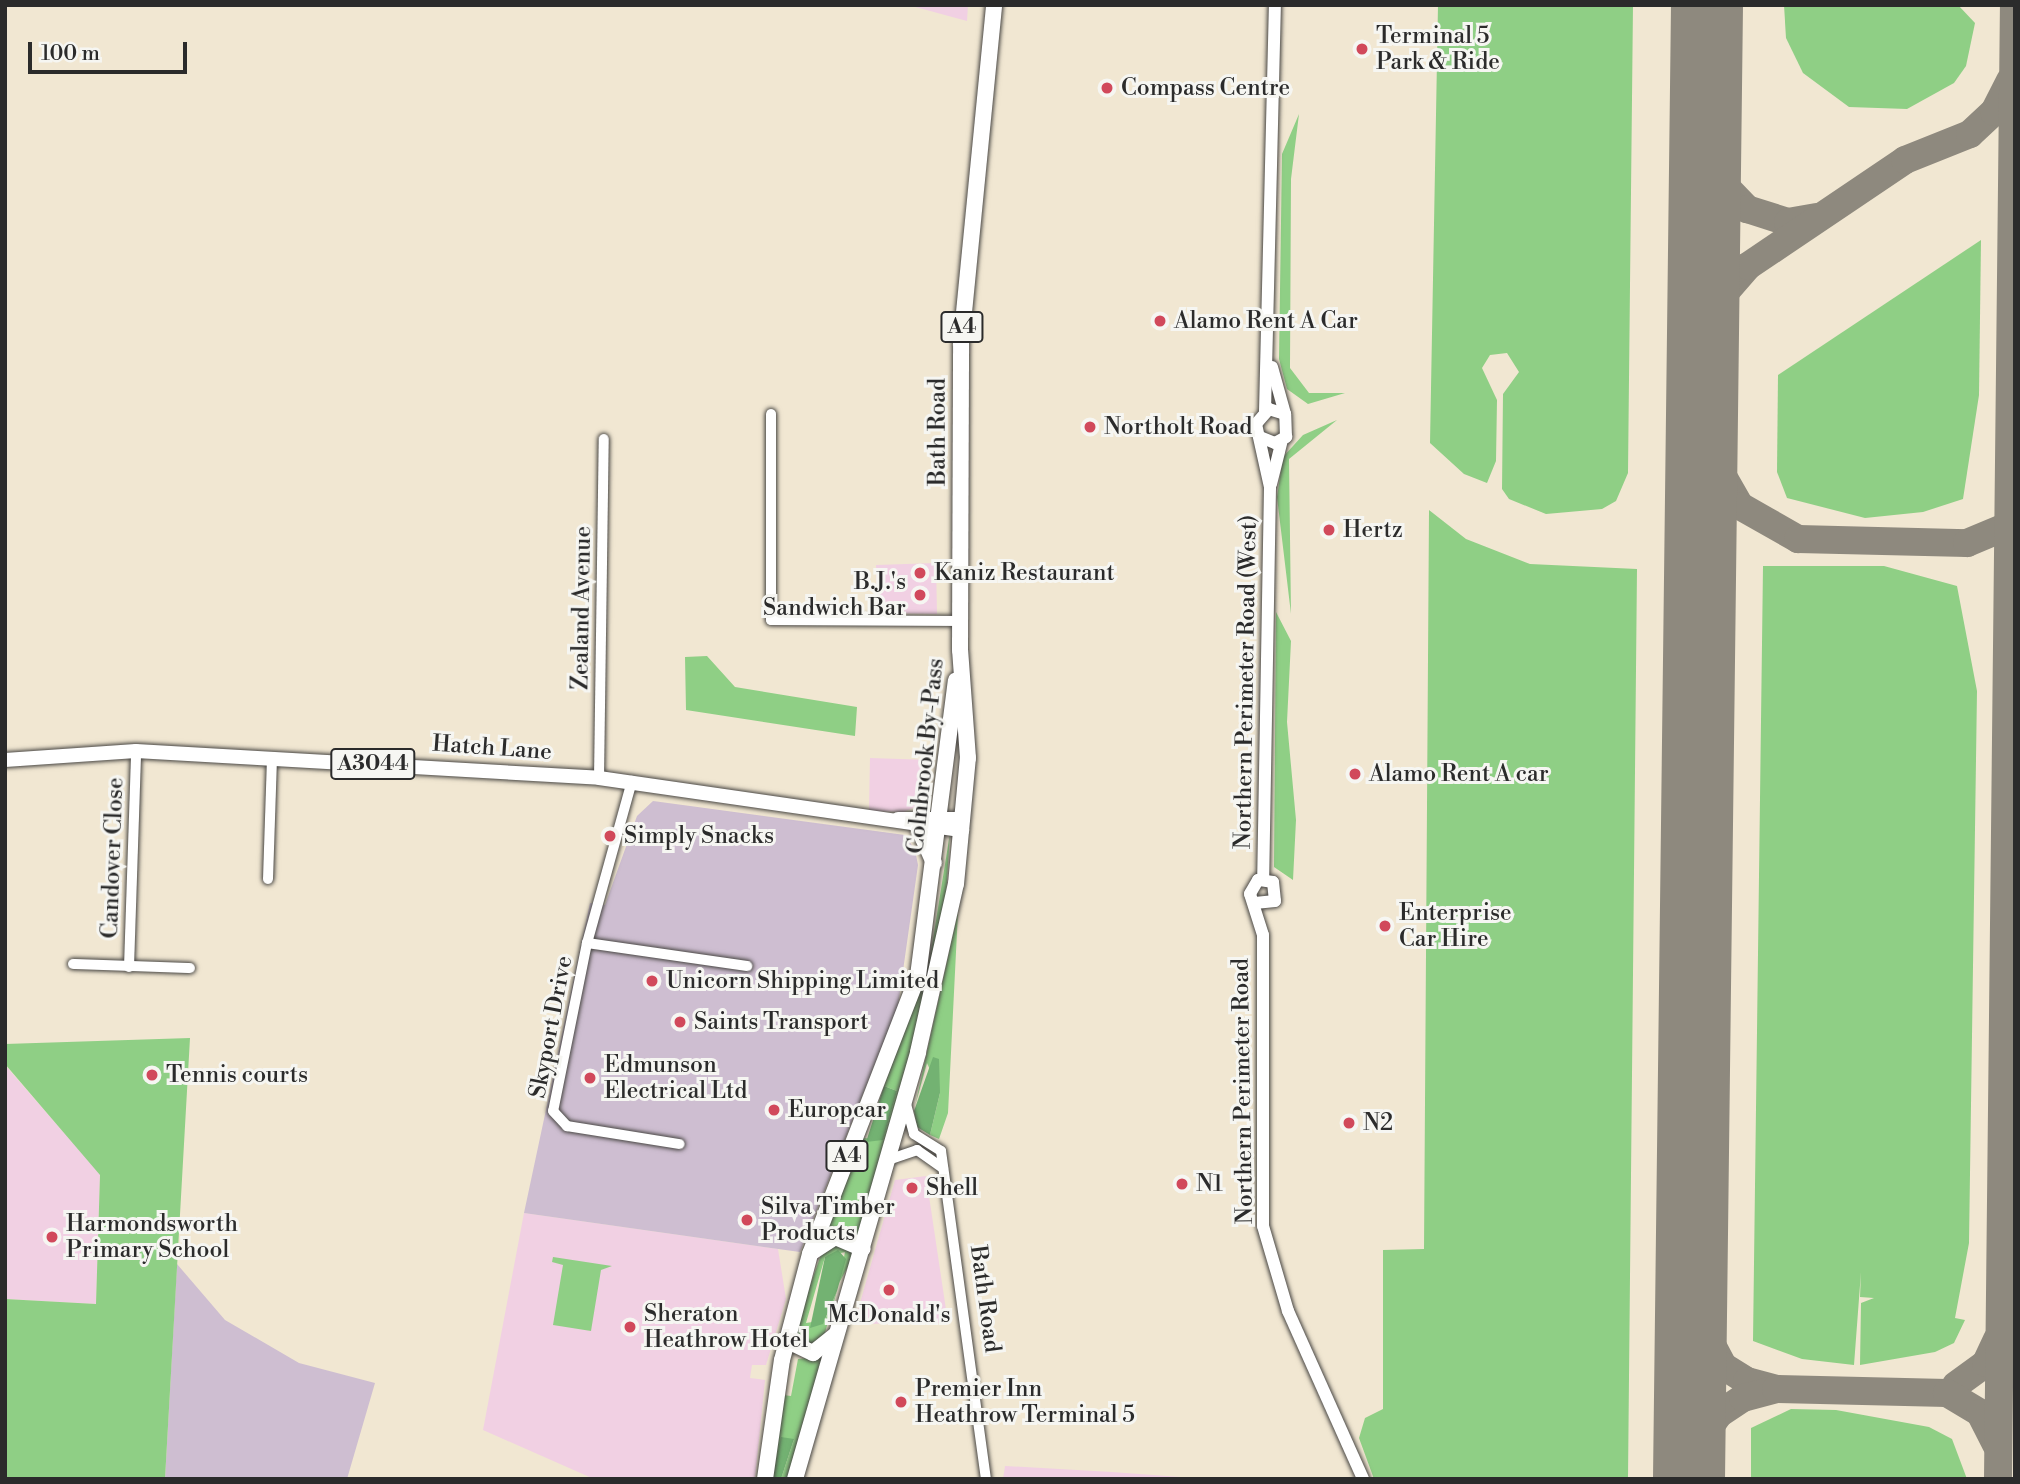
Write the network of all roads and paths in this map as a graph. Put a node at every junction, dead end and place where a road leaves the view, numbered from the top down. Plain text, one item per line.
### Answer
1 (994, 5) edge
2 (1275, 5) edge
3 (1270, 352) junction
4 (1265, 411) junction
5 (771, 414) dead end
6 (1285, 414) junction
7 (1260, 437) junction
8 (604, 439) dead end
9 (1282, 440) junction
10 (1270, 487) junction
11 (960, 621) junction
12 (960, 650) junction
13 (136, 751) junction
14 (272, 757) junction
15 (5, 760) edge
16 (599, 778) junction
17 (632, 781) junction
18 (890, 821) junction
19 (942, 822) junction
20 (962, 824) junction
21 (918, 827) junction
22 (936, 869) junction
23 (1263, 878) junction
24 (268, 879) dead end
25 (1255, 903) junction
26 (1270, 905) junction
27 (1263, 935) junction
28 (587, 943) junction
29 (73, 964) dead end
30 (747, 965) dead end
31 (129, 967) junction
32 (190, 968) dead end
33 (905, 1096) junction
34 (680, 1144) dead end
35 (888, 1160) junction
36 (943, 1168) junction
37 (863, 1249) junction
38 (810, 1254) junction
39 (839, 1330) junction
40 (786, 1340) junction
41 (765, 1479) edge
42 (795, 1479) edge
43 (986, 1479) edge
44 (1363, 1479) edge

1 - 11 highway, Bath Road / A4
2 - 3 street
3 - 4 street
3 - 6 street
4 - 6 street
4 - 7 street
5 - 11 street
6 - 9 street
7 - 9 street
7 - 10 street, Northern Perimeter Road (West)
8 - 16 street, Zealand Avenue
9 - 10 street, Northern Perimeter Road (West)
10 - 23 street, Northern Perimeter Road (West)
11 - 12 highway, Bath Road / A4
12 - 19 highway, Colnbrook By-Pass / A4
12 - 20 highway, Colnbrook By-Pass / A4
13 - 14 main road, Hatch Lane / A3044
13 - 15 main road, Hatch Lane / A3044
13 - 31 street, Candover Close
14 - 16 main road, Hatch Lane / A3044
14 - 24 street
16 - 17 main road, Hatch Lane / A3044
17 - 18 main road, Hatch Lane / A3044
17 - 28 street, Skyport Drive
18 - 19 main road, Hatch Lane / A3044
18 - 21 main road, Hatch Lane / A3044
19 - 20 main road, Hatch Lane / A3044
19 - 21 main road, Hatch Lane / A3044
19 - 22 highway, Colnbrook By-Pass / A4
20 - 33 highway, Colnbrook By-Pass / A4
21 - 22 highway
22 - 38 highway, Colnbrook By-Pass / A4
23 - 25 street
23 - 26 street
25 - 26 street
25 - 27 street, Northern Perimeter Road
26 - 27 street, Northern Perimeter Road
27 - 44 street, Northern Perimeter Road
28 - 30 street, Skyport Drive
28 - 34 street, Skyport Drive
29 - 31 street, Candover Close
31 - 32 street, Candover Close
33 - 35 highway, Colnbrook By-Pass / A4
33 - 36 street, Bath Road
35 - 36 street
35 - 37 highway, Colnbrook By-Pass / A4
36 - 43 street, Bath Road
37 - 38 highway
37 - 39 highway, Colnbrook By-Pass / A4
38 - 40 highway, Colnbrook By-Pass / A4
39 - 40 highway
39 - 42 highway, Colnbrook By-Pass / A4
40 - 41 highway, Colnbrook By-Pass / A4

